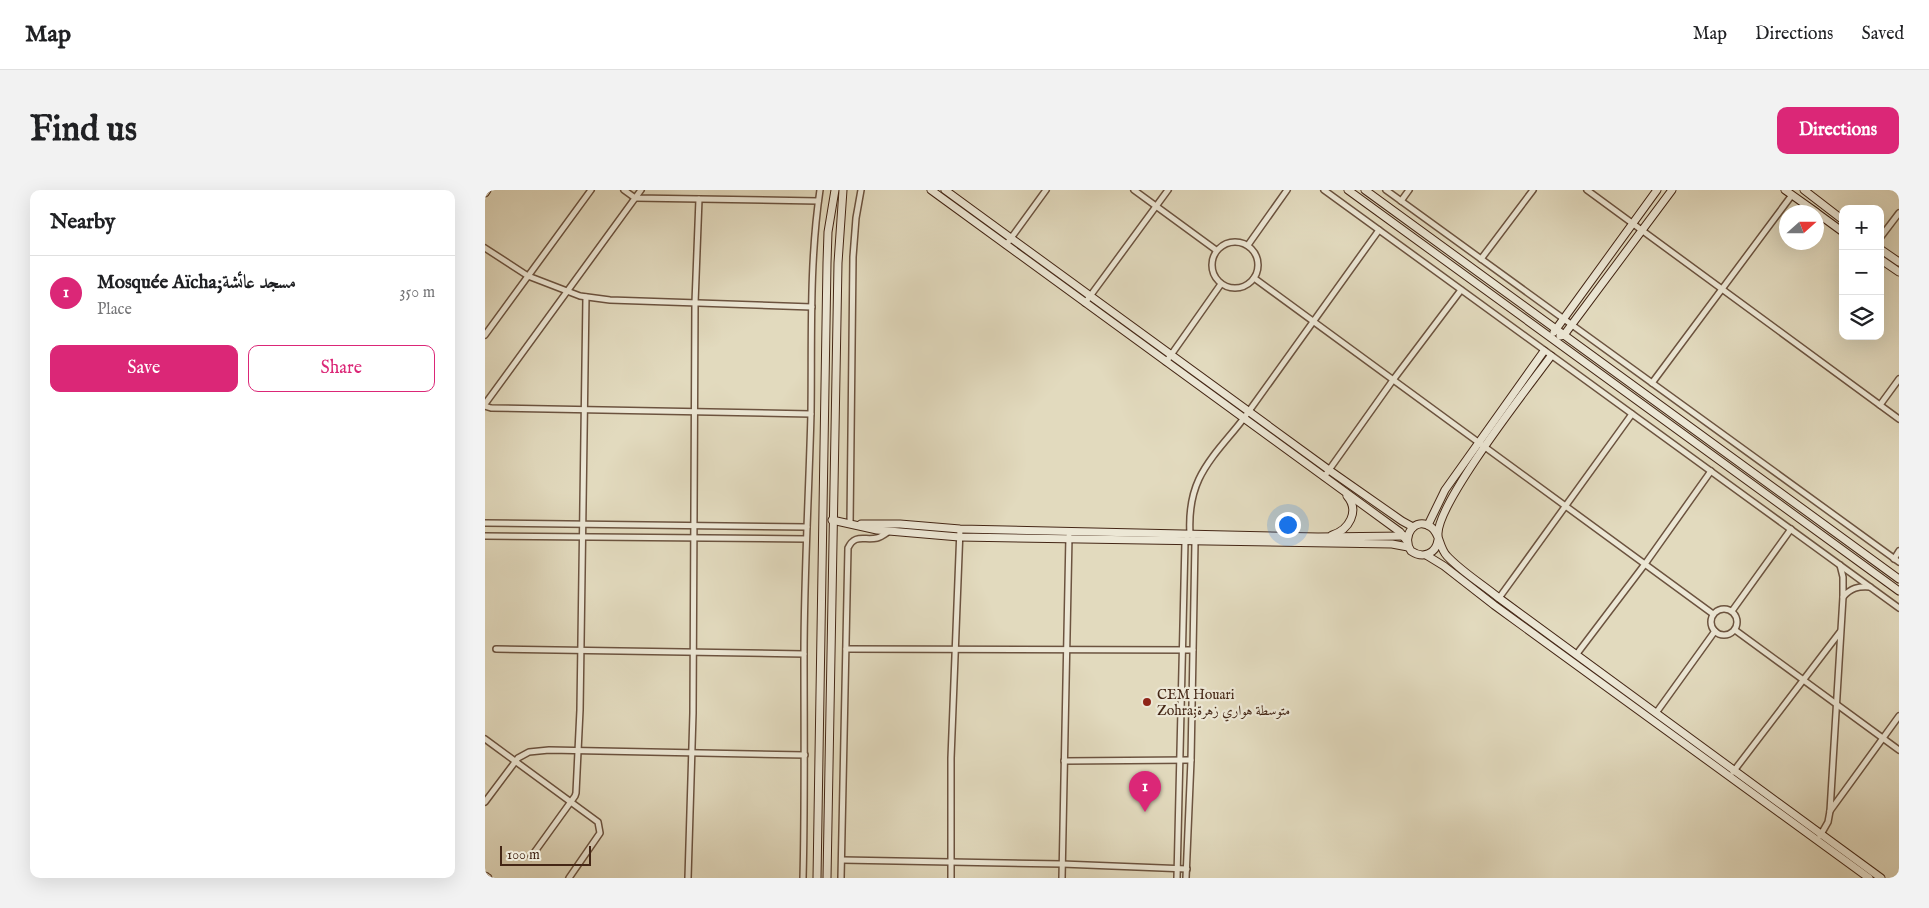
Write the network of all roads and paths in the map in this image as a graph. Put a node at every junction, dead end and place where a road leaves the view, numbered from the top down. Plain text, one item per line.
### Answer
1 (591, 190) edge
2 (624, 190) edge
3 (641, 190) edge
4 (820, 190) edge
5 (835, 190) edge
6 (843, 190) edge
7 (861, 190) edge
8 (931, 190) edge
9 (945, 190) edge
10 (1046, 190) edge
11 (1134, 190) edge
12 (1167, 190) edge
13 (1287, 190) edge
14 (1324, 190) edge
15 (1349, 190) edge
16 (1365, 190) edge
17 (1386, 190) edge
18 (1409, 190) edge
19 (1533, 190) edge
20 (1587, 190) edge
21 (1657, 190) edge
22 (1672, 190) edge
23 (1785, 190) edge
24 (1804, 190) edge
25 (1792, 195) junction
26 (635, 198) junction
27 (699, 199) junction
28 (818, 200) junction
29 (1401, 201) junction
30 (1806, 205) edge
31 (1156, 206) junction
32 (1899, 213) edge
33 (1839, 217) edge
34 (1824, 218) edge
35 (1633, 223) junction
36 (1839, 229) edge
37 (1379, 230) junction
38 (1642, 230) junction
39 (1884, 233) edge
40 (1011, 238) junction
41 (1006, 245) junction
42 (1248, 246) junction
43 (485, 248) edge
44 (1216, 250) junction
45 (1881, 250) edge
46 (1481, 259) junction
47 (1884, 262) edge
48 (1899, 262) edge
49 (1899, 272) edge
50 (528, 276) junction
51 (1254, 278) junction
52 (1221, 284) junction
53 (1721, 288) junction
54 (1461, 290) junction
55 (567, 292) junction
56 (1090, 296) junction
57 (586, 297) junction
58 (695, 303) junction
59 (1085, 303) junction
60 (812, 307) junction
61 (1563, 318) junction
62 (1314, 322) junction
63 (1571, 325) junction
64 (1555, 328) junction
65 (485, 335) edge
66 (1564, 335) junction
67 (1553, 339) junction
68 (1544, 351) junction
69 (1170, 355) junction
70 (1551, 356) junction
71 (1166, 362) junction
72 (1899, 379) edge
73 (1393, 380) junction
74 (1652, 383) junction
75 (485, 405) edge
76 (1880, 405) junction
77 (584, 410) junction
78 (696, 412) junction
79 (1248, 412) junction
80 (811, 414) junction
81 (1632, 414) junction
82 (1243, 418) junction
83 (1899, 419) edge
84 (1477, 443) junction
85 (1484, 448) junction
86 (1329, 470) junction
87 (1711, 471) junction
88 (1324, 477) junction
89 (1344, 492) junction
90 (1565, 506) junction
91 (832, 520) junction
92 (485, 523) edge
93 (850, 524) junction
94 (583, 525) junction
95 (1428, 525) junction
96 (694, 527) junction
97 (807, 527) junction
98 (1413, 527) junction
99 (1791, 529) junction
100 (888, 532) junction
101 (959, 533) junction
102 (1190, 534) junction
103 (485, 536) edge
104 (1069, 536) junction
105 (1318, 537) junction
106 (583, 538) junction
107 (694, 538) junction
108 (1438, 538) junction
109 (807, 539) junction
110 (1406, 540) junction
111 (1185, 542) junction
112 (1195, 542) junction
113 (1899, 551) edge
114 (1426, 555) junction
115 (1896, 560) edge
116 (1645, 564) junction
117 (1840, 564) junction
118 (1899, 579) edge
119 (1871, 587) junction
120 (1899, 591) edge
121 (1843, 597) junction
122 (1499, 598) junction
123 (1899, 608) edge
124 (1732, 611) junction
125 (1713, 614) junction
126 (1735, 630) junction
127 (1715, 631) junction
128 (1841, 631) junction
129 (496, 649) dead end
130 (846, 649) junction
131 (956, 649) junction
132 (1067, 649) junction
133 (581, 650) junction
134 (1181, 650) junction
135 (1193, 650) junction
136 (693, 652) junction
137 (804, 654) junction
138 (1577, 654) junction
139 (1803, 680) junction
140 (1837, 705) junction
141 (1656, 713) junction
142 (1899, 716) edge
143 (1883, 738) junction
144 (485, 739) edge
145 (579, 750) junction
146 (1899, 750) edge
147 (691, 752) junction
148 (805, 755) junction
149 (1191, 760) junction
150 (515, 761) junction
151 (1064, 761) junction
152 (1179, 761) junction
153 (1732, 774) junction
154 (485, 802) edge
155 (570, 802) junction
156 (1831, 811) junction
157 (1819, 837) junction
158 (531, 857) dead end
159 (842, 860) junction
160 (951, 862) junction
161 (1062, 864) junction
162 (1187, 869) junction
163 (1178, 870) junction
164 (569, 878) edge
165 (688, 878) edge
166 (803, 878) edge
167 (817, 878) edge
168 (827, 878) edge
169 (841, 878) edge
170 (951, 878) edge
171 (1062, 878) edge
172 (1177, 878) edge
173 (1187, 878) edge
174 (1869, 878) edge
175 (1881, 878) edge

1 - 50 street
2 - 26 street
3 - 26 street
4 - 28 street
5 - 167 street
6 - 91 street
7 - 93 street
8 - 41 street
9 - 40 street
10 - 40 street
11 - 31 street
12 - 31 street
13 - 42 street
14 - 37 street
15 - 67 street
16 - 64 street
17 - 29 street
18 - 29 street
19 - 46 street
20 - 35 street
21 - 35 street
22 - 38 street
23 - 25 street
24 - 33 street
25 - 30 street
25 - 53 street
26 - 27 street
26 - 55 street
27 - 28 street
27 - 58 street
28 - 60 street
29 - 46 street
31 - 44 street
31 - 56 street
32 - 39 street
34 - 36 street
35 - 38 street
35 - 61 street
37 - 54 street
37 - 62 street
38 - 53 street
38 - 63 street
40 - 41 street
40 - 56 street
41 - 59 street
42 - 44 street
42 - 51 street
43 - 50 street
44 - 52 street
45 - 48 street
46 - 61 street
47 - 49 street
50 - 55 street
50 - 65 street
51 - 52 street
51 - 62 street
52 - 69 street
53 - 74 street
53 - 76 street
54 - 68 street
54 - 73 street
55 - 57 street
55 - 75 street
56 - 59 street
56 - 69 street
57 - 58 street
57 - 77 street
58 - 60 street
58 - 78 street
59 - 71 street
60 - 80 street
61 - 63 street
61 - 64 street
62 - 73 street
62 - 79 street
63 - 66 street
63 - 74 street
64 - 66 street
64 - 67 street
66 - 67 street
66 - 118 street
67 - 120 street
68 - 70 street
68 - 84 street
69 - 71 street
69 - 79 street
70 - 81 street
70 - 85 street
71 - 82 street
72 - 76 street
73 - 84 street
73 - 86 street
74 - 115 street
75 - 77 street
76 - 83 street
77 - 78 street
77 - 94 street
78 - 80 street
78 - 96 street
79 - 82 street
79 - 86 street
80 - 97 street
81 - 87 street
81 - 90 street
82 - 88 street
82 - 102 street
84 - 85 street
84 - 95 street
85 - 90 street
85 - 108 street
86 - 88 street
86 - 98 street
87 - 99 street
87 - 116 street
88 - 89 street
89 - 105 street
89 - 110 street
90 - 116 street
90 - 122 street
91 - 93 street
91 - 168 street
92 - 94 street
93 - 100 street
93 - 101 street
94 - 96 street
94 - 106 street
95 - 98 street
95 - 108 street
96 - 97 street
96 - 107 street
97 - 109 street
98 - 110 street
99 - 117 street
99 - 124 street
100 - 101 street
100 - 130 street
101 - 104 street
101 - 131 street
102 - 104 street
102 - 105 street
102 - 111 street
102 - 112 street
103 - 106 street
104 - 111 street
104 - 132 street
105 - 110 street
106 - 107 street
106 - 133 street
107 - 109 street
107 - 136 street
108 - 114 street
108 - 122 street
109 - 137 street
110 - 112 street
110 - 114 street
111 - 112 street
111 - 134 street
112 - 135 street
113 - 115 street
114 - 153 street
116 - 125 street
116 - 138 street
117 - 119 street
117 - 121 street
119 - 121 street
119 - 123 street
121 - 128 street
122 - 138 street
124 - 125 street
124 - 126 street
125 - 127 street
126 - 127 street
126 - 139 street
127 - 141 street
128 - 139 street
128 - 140 street
129 - 133 street
130 - 131 street
130 - 159 street
131 - 132 street
131 - 160 street
132 - 134 street
132 - 151 street
133 - 136 street
133 - 145 street
134 - 135 street
134 - 152 street
135 - 149 street
136 - 137 street
136 - 147 street
137 - 148 street
138 - 141 street
139 - 140 street
139 - 153 street
140 - 143 street
140 - 156 street
141 - 153 street
142 - 143 street
143 - 146 street
143 - 156 street
144 - 150 street
145 - 147 street
145 - 150 street
145 - 155 street
147 - 148 street
147 - 165 street
148 - 166 street
149 - 152 street
149 - 162 street
150 - 154 street
150 - 155 street
151 - 152 street
151 - 161 street
152 - 163 street
153 - 157 street
155 - 158 street
155 - 164 street
156 - 157 street
157 - 174 street
157 - 175 street
159 - 160 street
159 - 169 street
160 - 161 street
160 - 170 street
161 - 163 street
161 - 171 street
162 - 163 street
162 - 173 street
163 - 172 street

